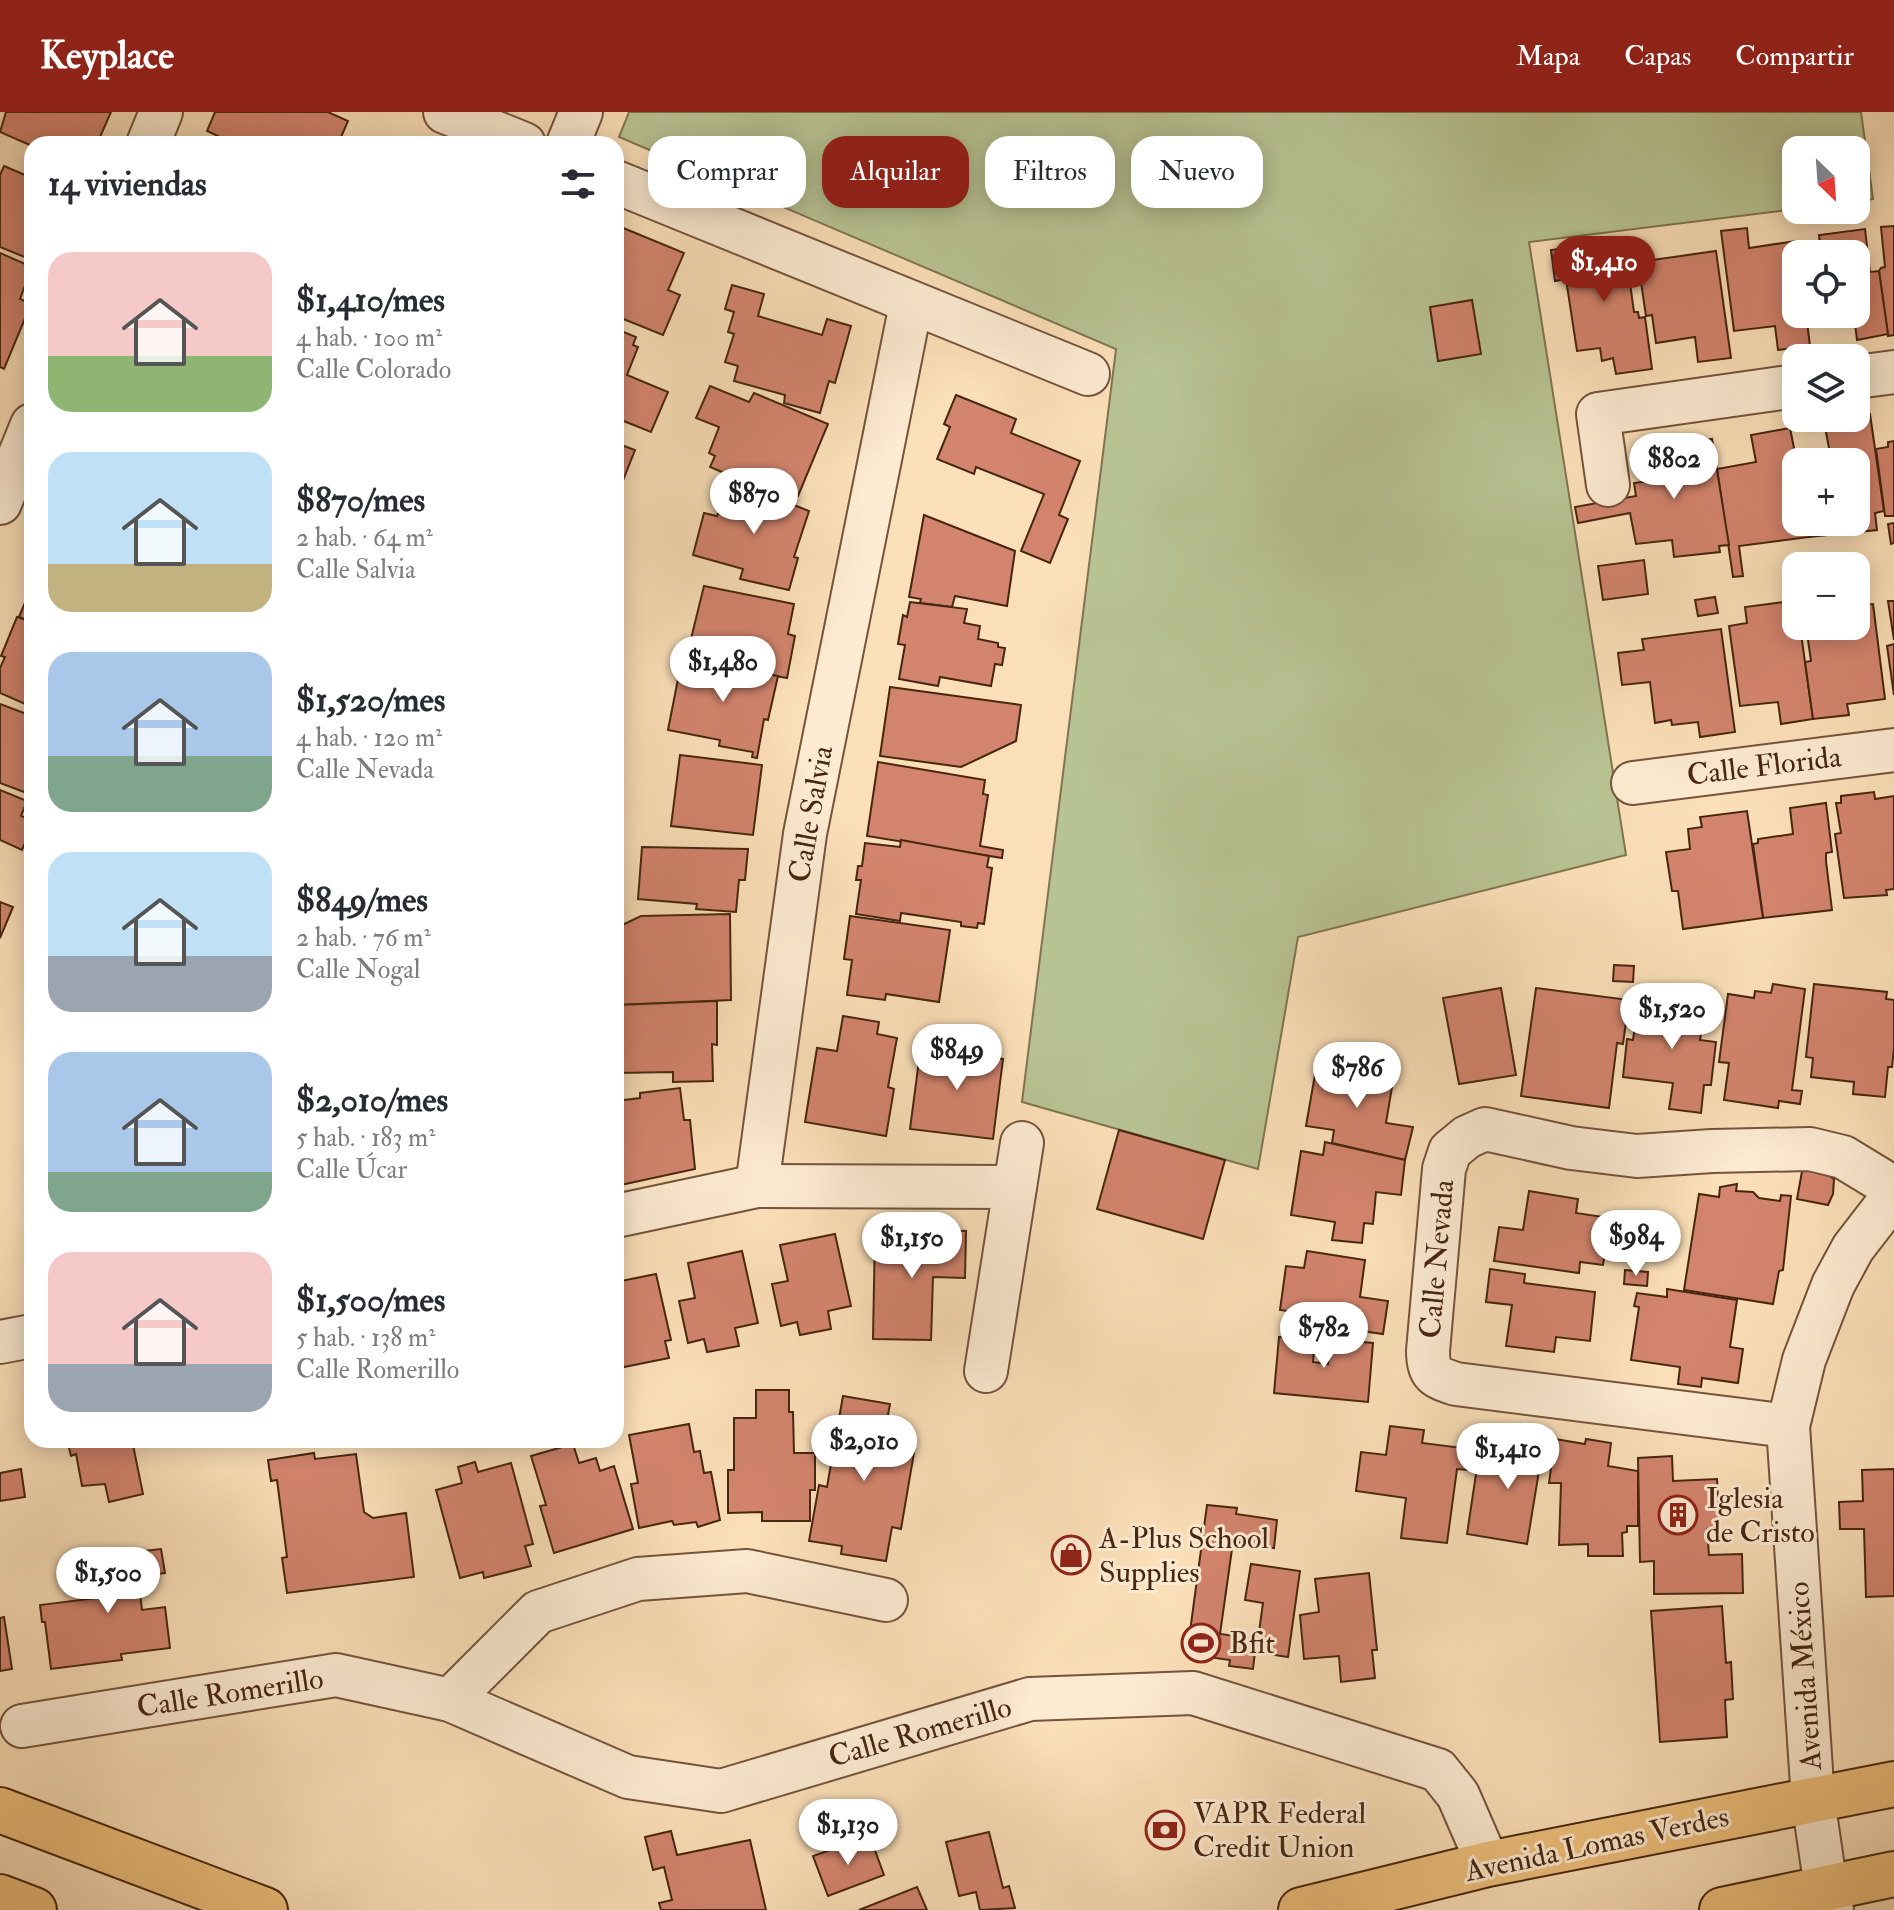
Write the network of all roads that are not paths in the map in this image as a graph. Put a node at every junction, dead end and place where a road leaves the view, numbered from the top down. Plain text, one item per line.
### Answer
1 (161, 112) edge
2 (445, 112) edge
3 (581, 112) edge
4 (151, 136) edge
5 (504, 136) edge
6 (571, 136) edge
7 (624, 185) edge
8 (911, 304) junction
9 (1894, 372) edge
10 (1088, 374) dead end
11 (1870, 375) edge
12 (1782, 388) edge
13 (24, 444) edge
14 (1608, 485) dead end
15 (0, 503) edge
16 (1894, 750) edge
17 (1633, 783) dead end
18 (1022, 1143) dead end
19 (757, 1186) junction
20 (1015, 1187) junction
21 (1894, 1188) edge
22 (1894, 1195) edge
23 (624, 1214) edge
24 (24, 1338) edge
25 (0, 1342) edge
26 (986, 1371) dead end
27 (1788, 1426) junction
28 (886, 1600) dead end
29 (450, 1700) junction
30 (22, 1726) dead end
31 (1894, 1784) edge
32 (1813, 1800) junction
33 (0, 1810) edge
34 (1488, 1864) junction
35 (1894, 1874) edge
36 (0, 1897) edge
37 (1829, 1899) edge
38 (34, 1910) edge
39 (265, 1910) edge
40 (1301, 1910) edge
41 (1722, 1910) edge

1 - 4 street
2 - 5 street
3 - 6 street
7 - 8 street
8 - 10 street
8 - 19 street, Calle Salvia
9 - 11 street
12 - 14 street
13 - 15 street
16 - 17 street, Calle Florida
18 - 20 street
19 - 20 street
19 - 23 street
20 - 26 street
21 - 27 street, Calle Nevada
22 - 27 street, Avenida México
24 - 25 street
27 - 32 street, Avenida México
28 - 29 street
29 - 30 street, Calle Romerillo
29 - 34 street, Calle Romerillo
31 - 32 main road, Avenida Lomas Verdes
32 - 34 main road, Avenida Lomas Verdes
32 - 37 street, Avenida México
33 - 39 main road
34 - 40 main road, Avenida Lomas Verdes
35 - 37 main road
36 - 38 main road
37 - 41 main road

